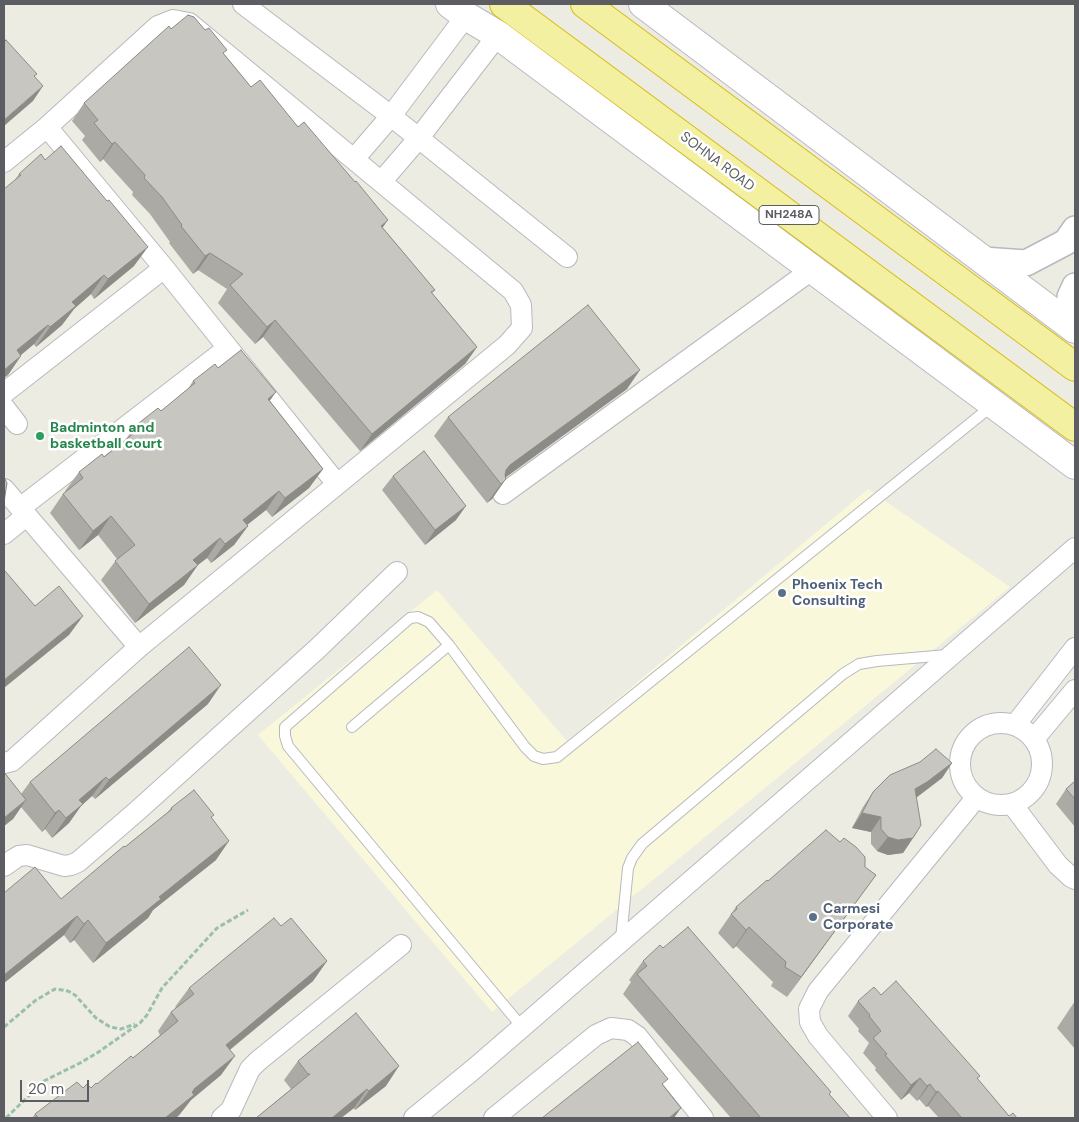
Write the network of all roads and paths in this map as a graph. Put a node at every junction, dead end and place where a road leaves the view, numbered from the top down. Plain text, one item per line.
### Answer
1 (243, 4) edge
2 (504, 4) edge
3 (585, 4) edge
4 (643, 4) edge
5 (458, 10) edge
6 (498, 35) junction
7 (390, 116) junction
8 (47, 126) junction
9 (418, 139) junction
10 (354, 159) junction
11 (4, 162) edge
12 (381, 182) junction
13 (1075, 229) edge
14 (567, 257) dead end
15 (984, 260) junction
16 (164, 268) junction
17 (813, 269) junction
18 (1075, 286) edge
19 (1075, 315) edge
20 (1075, 329) edge
21 (228, 348) junction
22 (1075, 367) edge
23 (4, 393) edge
24 (994, 404) junction
25 (4, 408) edge
26 (17, 424) dead end
27 (1075, 427) edge
28 (1075, 465) edge
29 (336, 484) junction
30 (4, 489) edge
31 (503, 494) edge
32 (23, 512) junction
33 (4, 534) edge
34 (1075, 548) edge
35 (397, 572) dead end
36 (449, 645) junction
37 (139, 647) junction
38 (1075, 648) edge
39 (951, 655) junction
40 (1075, 690) edge
41 (1015, 725) junction
42 (352, 727) dead end
43 (1034, 739) junction
44 (4, 763) edge
45 (976, 798) junction
46 (1012, 804) junction
47 (4, 866) edge
48 (1075, 879) edge
49 (248, 910) dead end
50 (621, 942) junction
51 (402, 945) dead end
52 (140, 1023) junction
53 (4, 1027) edge
54 (522, 1027) junction
55 (6, 1118) edge
56 (222, 1118) edge
57 (414, 1118) edge
58 (494, 1118) edge
59 (703, 1118) edge
60 (887, 1118) edge

1 - 7 street
2 - 27 highway, SOHNA ROAD / NH248A
3 - 22 highway
4 - 15 main road
5 - 6 main road
5 - 7 street
6 - 9 street
6 - 17 main road
7 - 9 street
7 - 10 street
8 - 10 street
8 - 11 street
8 - 16 street
9 - 12 street
9 - 14 street
10 - 12 street
12 - 29 street
13 - 15 street
15 - 20 main road
16 - 21 street
16 - 23 street
17 - 24 main road
17 - 31 street
18 - 19 street
21 - 29 street
21 - 32 street
24 - 28 main road
24 - 36 lane
25 - 26 street
29 - 37 street
30 - 32 street
32 - 33 street
32 - 37 street
34 - 39 street
35 - 47 street
36 - 42 lane
36 - 54 lane
37 - 44 street
38 - 41 street
39 - 50 street
39 - 50 lane
40 - 43 street
41 - 43 street
41 - 45 street
43 - 46 street
45 - 46 street
45 - 60 street
46 - 48 street
49 - 52 path
50 - 54 street
51 - 56 street
52 - 53 path
52 - 55 path
54 - 57 street
58 - 59 street

